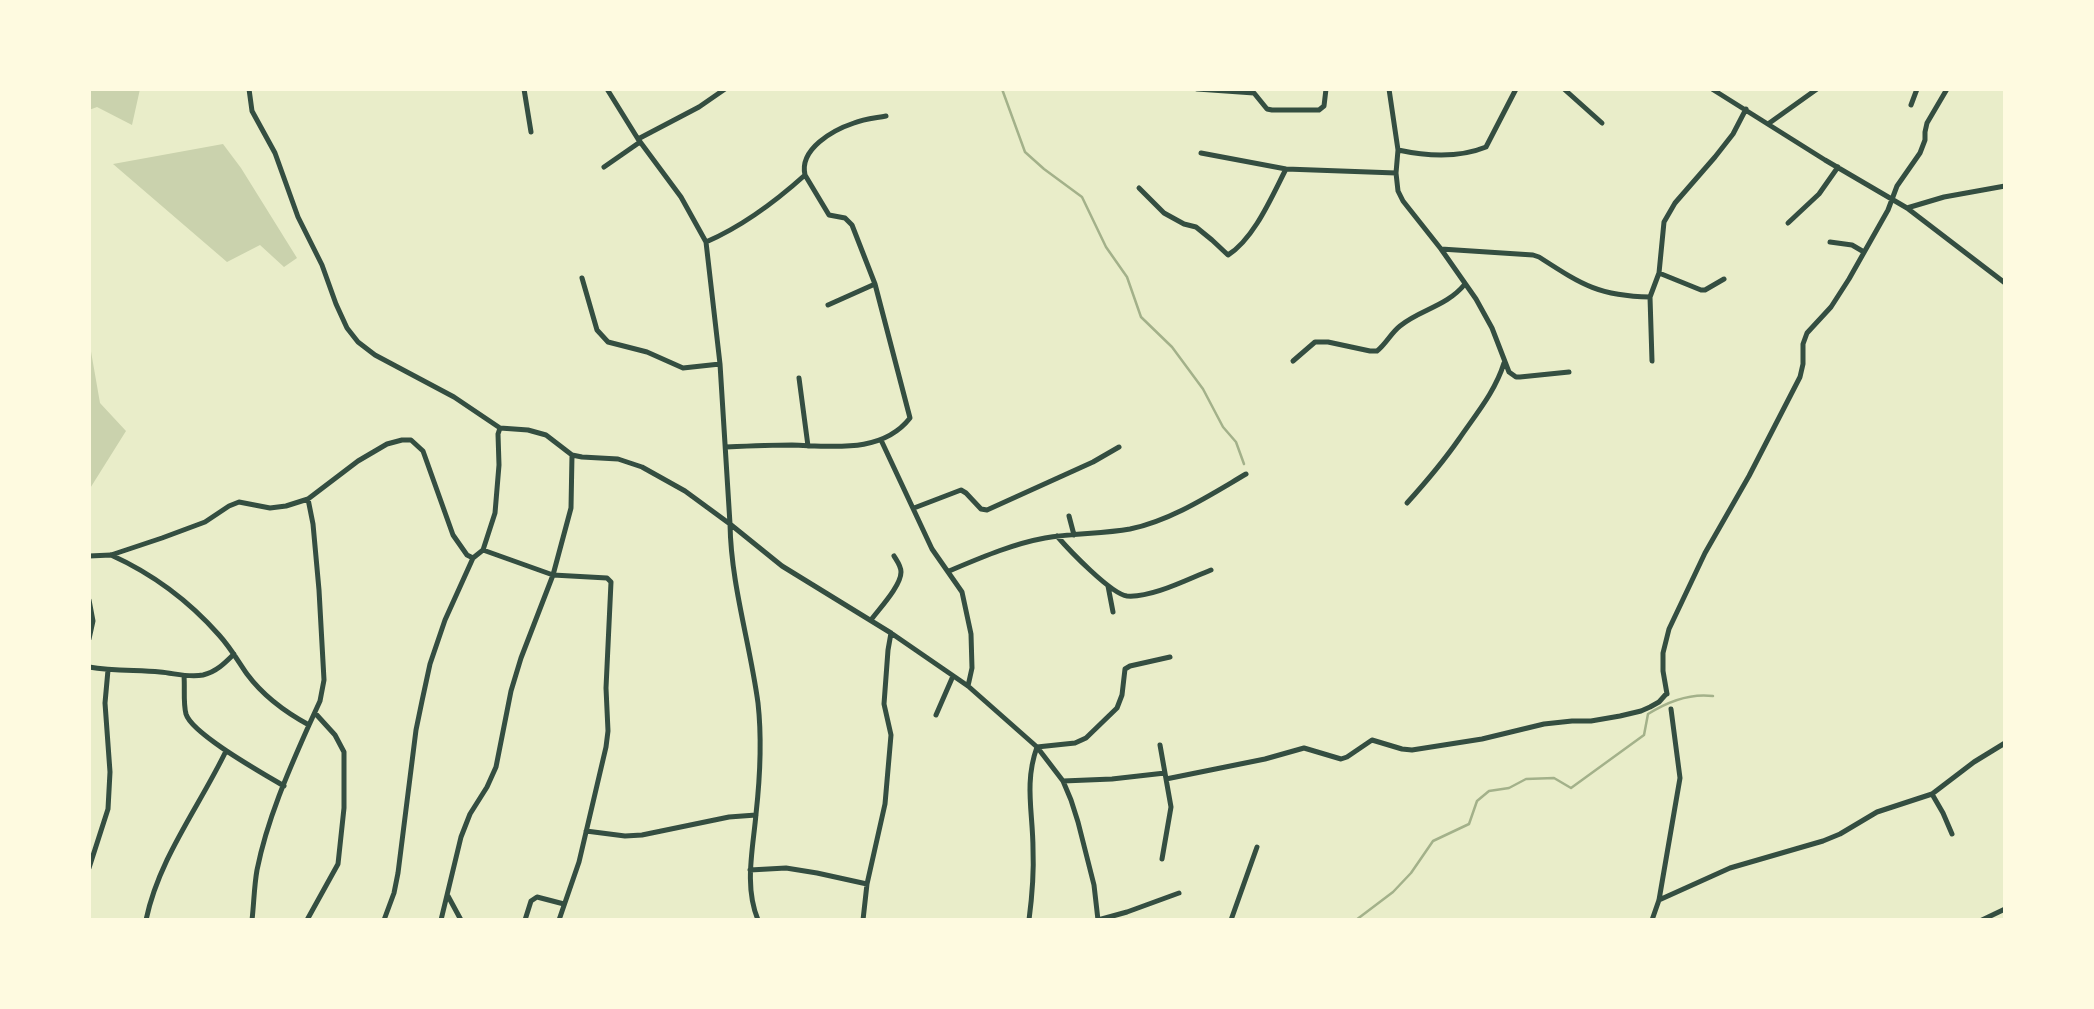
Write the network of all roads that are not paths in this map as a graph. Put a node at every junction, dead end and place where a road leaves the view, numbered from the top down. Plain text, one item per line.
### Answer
1 (249, 89) edge
2 (524, 89) edge
3 (607, 89) edge
4 (725, 89) edge
5 (1197, 89) edge
6 (1326, 89) edge
7 (1389, 89) edge
8 (1516, 89) edge
9 (1564, 89) edge
10 (1712, 89) edge
11 (1817, 89) edge
12 (1917, 89) edge
13 (1947, 89) edge
14 (1911, 105) dead end
15 (1745, 109) junction
16 (886, 116) dead end
17 (1602, 123) dead end
18 (1768, 124) junction
19 (531, 132) dead end
20 (639, 140) junction
21 (1398, 150) junction
22 (1201, 153) dead end
23 (604, 167) dead end
24 (1838, 167) junction
25 (1286, 169) junction
26 (1396, 173) junction
27 (805, 175) junction
28 (2005, 186) edge
29 (1139, 188) dead end
30 (1892, 199) junction
31 (1907, 208) junction
32 (1788, 223) dead end
33 (706, 242) junction
34 (1830, 242) dead end
35 (1441, 249) junction
36 (1864, 252) junction
37 (1659, 273) junction
38 (582, 278) dead end
39 (1724, 279) dead end
40 (2005, 283) edge
41 (875, 284) junction
42 (1465, 284) junction
43 (1650, 297) junction
44 (828, 305) dead end
45 (1652, 360) dead end
46 (1293, 361) dead end
47 (1504, 363) junction
48 (720, 364) junction
49 (1569, 372) dead end
50 (799, 378) dead end
51 (500, 428) junction
52 (881, 440) junction
53 (808, 446) junction
54 (726, 447) junction
55 (1119, 447) dead end
56 (572, 455) junction
57 (1246, 474) dead end
58 (308, 499) junction
59 (1407, 503) dead end
60 (914, 508) junction
61 (1069, 516) dead end
62 (730, 524) junction
63 (1074, 535) junction
64 (1057, 536) junction
65 (483, 550) junction
66 (111, 555) junction
67 (89, 556) edge
68 (894, 556) dead end
69 (473, 558) junction
70 (1211, 570) dead end
71 (949, 571) junction
72 (553, 575) junction
73 (1108, 586) junction
74 (89, 600) edge
75 (1113, 612) dead end
76 (871, 620) junction
77 (891, 633) junction
78 (89, 639) edge
79 (234, 654) junction
80 (1170, 657) dead end
81 (89, 667) edge
82 (108, 670) junction
83 (184, 676) junction
84 (953, 676) junction
85 (968, 686) junction
86 (1671, 709) dead end
87 (315, 713) junction
88 (936, 715) dead end
89 (309, 725) junction
90 (2005, 743) edge
91 (1160, 745) dead end
92 (1037, 747) junction
93 (226, 751) junction
94 (1166, 776) junction
95 (1063, 781) junction
96 (284, 786) junction
97 (1932, 794) junction
98 (757, 815) junction
99 (586, 831) junction
100 (1952, 834) dead end
101 (1257, 847) dead end
102 (1162, 859) dead end
103 (89, 868) edge
104 (750, 870) junction
105 (867, 884) junction
106 (1179, 893) dead end
107 (448, 897) junction
108 (1659, 900) junction
109 (564, 904) junction
110 (2005, 909) edge
111 (146, 920) edge
112 (252, 920) edge
113 (307, 920) edge
114 (384, 920) edge
115 (441, 920) edge
116 (461, 920) edge
117 (525, 920) edge
118 (559, 920) edge
119 (758, 920) edge
120 (863, 920) edge
121 (1029, 920) edge
122 (1098, 920) edge
123 (1231, 920) edge
124 (1652, 920) edge
125 (1982, 920) edge

1 - 51 street
2 - 19 street
3 - 20 street
4 - 20 street
5 - 6 street
7 - 21 street
8 - 21 street
9 - 17 street
10 - 15 street
11 - 18 street
12 - 14 street
13 - 30 street
15 - 18 street
15 - 37 street
16 - 27 street
18 - 24 street
20 - 23 street
20 - 33 street
21 - 26 street
22 - 25 street
24 - 30 street
24 - 32 street
25 - 26 street
25 - 29 street
26 - 35 street
27 - 33 street
27 - 41 street
28 - 31 street
30 - 31 street
30 - 36 street
31 - 40 street
33 - 48 street
34 - 36 street
35 - 42 street
35 - 43 street
36 - 94 street
37 - 39 street
37 - 43 street
38 - 48 street
41 - 44 street
41 - 52 street
42 - 46 street
42 - 47 street
43 - 45 street
47 - 49 street
47 - 59 street
48 - 54 street
50 - 53 street
51 - 56 street
51 - 65 street
52 - 53 street
52 - 60 street
53 - 54 street
54 - 62 street
55 - 60 street
56 - 62 street
56 - 72 street
57 - 63 street
58 - 66 street
58 - 69 street
58 - 87 street
60 - 71 street
61 - 63 street
62 - 76 street
62 - 98 street
63 - 64 street
64 - 71 street
64 - 73 street
65 - 69 street
65 - 72 street
66 - 67 street
66 - 79 street
68 - 76 street
69 - 114 street
70 - 73 street
71 - 85 street
72 - 99 street
72 - 107 street
73 - 75 street
74 - 78 street
76 - 77 street
77 - 84 street
77 - 105 street
79 - 83 street
79 - 89 street
80 - 92 street
81 - 82 street
82 - 83 street
82 - 103 street
83 - 93 street
84 - 85 street
84 - 88 street
85 - 92 street
86 - 108 street
87 - 89 street
87 - 113 street
89 - 96 street
90 - 97 street
91 - 94 street
92 - 95 street
92 - 121 street
93 - 96 street
93 - 111 street
94 - 95 street
94 - 102 street
95 - 122 street
96 - 112 street
97 - 100 street
97 - 108 street
98 - 99 street
98 - 104 street
99 - 109 street
101 - 123 street
104 - 105 street
104 - 119 street
105 - 120 street
106 - 122 street
107 - 115 street
107 - 116 street
108 - 124 street
109 - 117 street
109 - 118 street
110 - 125 street

